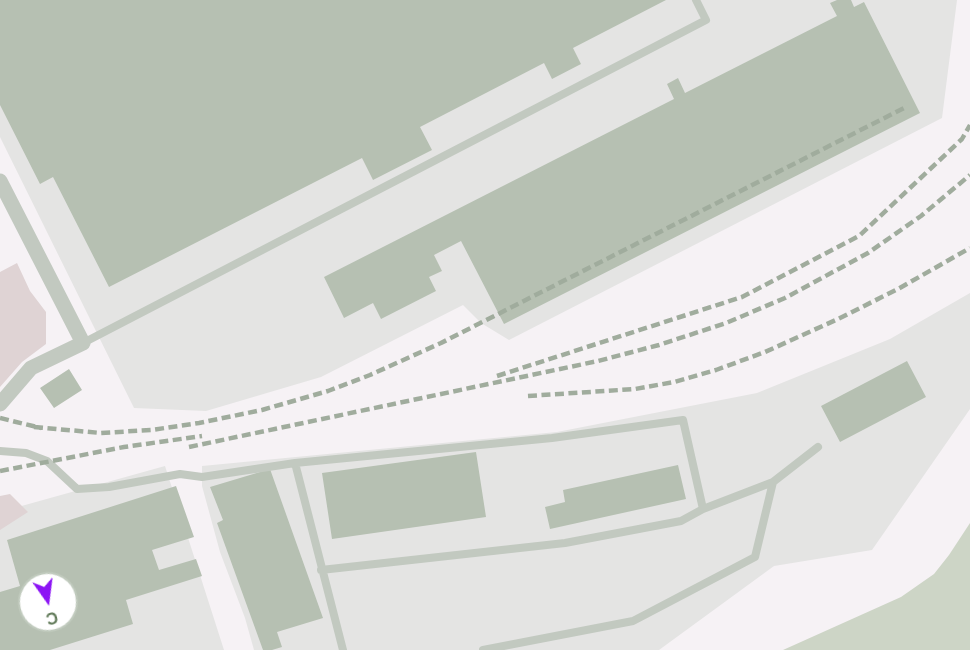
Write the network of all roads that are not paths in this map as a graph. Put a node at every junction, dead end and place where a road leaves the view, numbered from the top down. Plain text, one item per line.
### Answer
1 (696, 0) edge
2 (0, 181) edge
3 (83, 343) junction
4 (0, 404) edge
5 (818, 447) dead end
6 (0, 451) edge
7 (295, 463) junction
8 (773, 482) junction
9 (703, 509) junction
10 (321, 570) junction
11 (343, 650) edge
12 (483, 650) edge

1 - 3 lane
2 - 3 street
3 - 4 street
5 - 8 lane
6 - 7 lane
7 - 9 lane
7 - 10 lane
8 - 9 lane
8 - 12 lane
9 - 10 lane
10 - 11 lane

